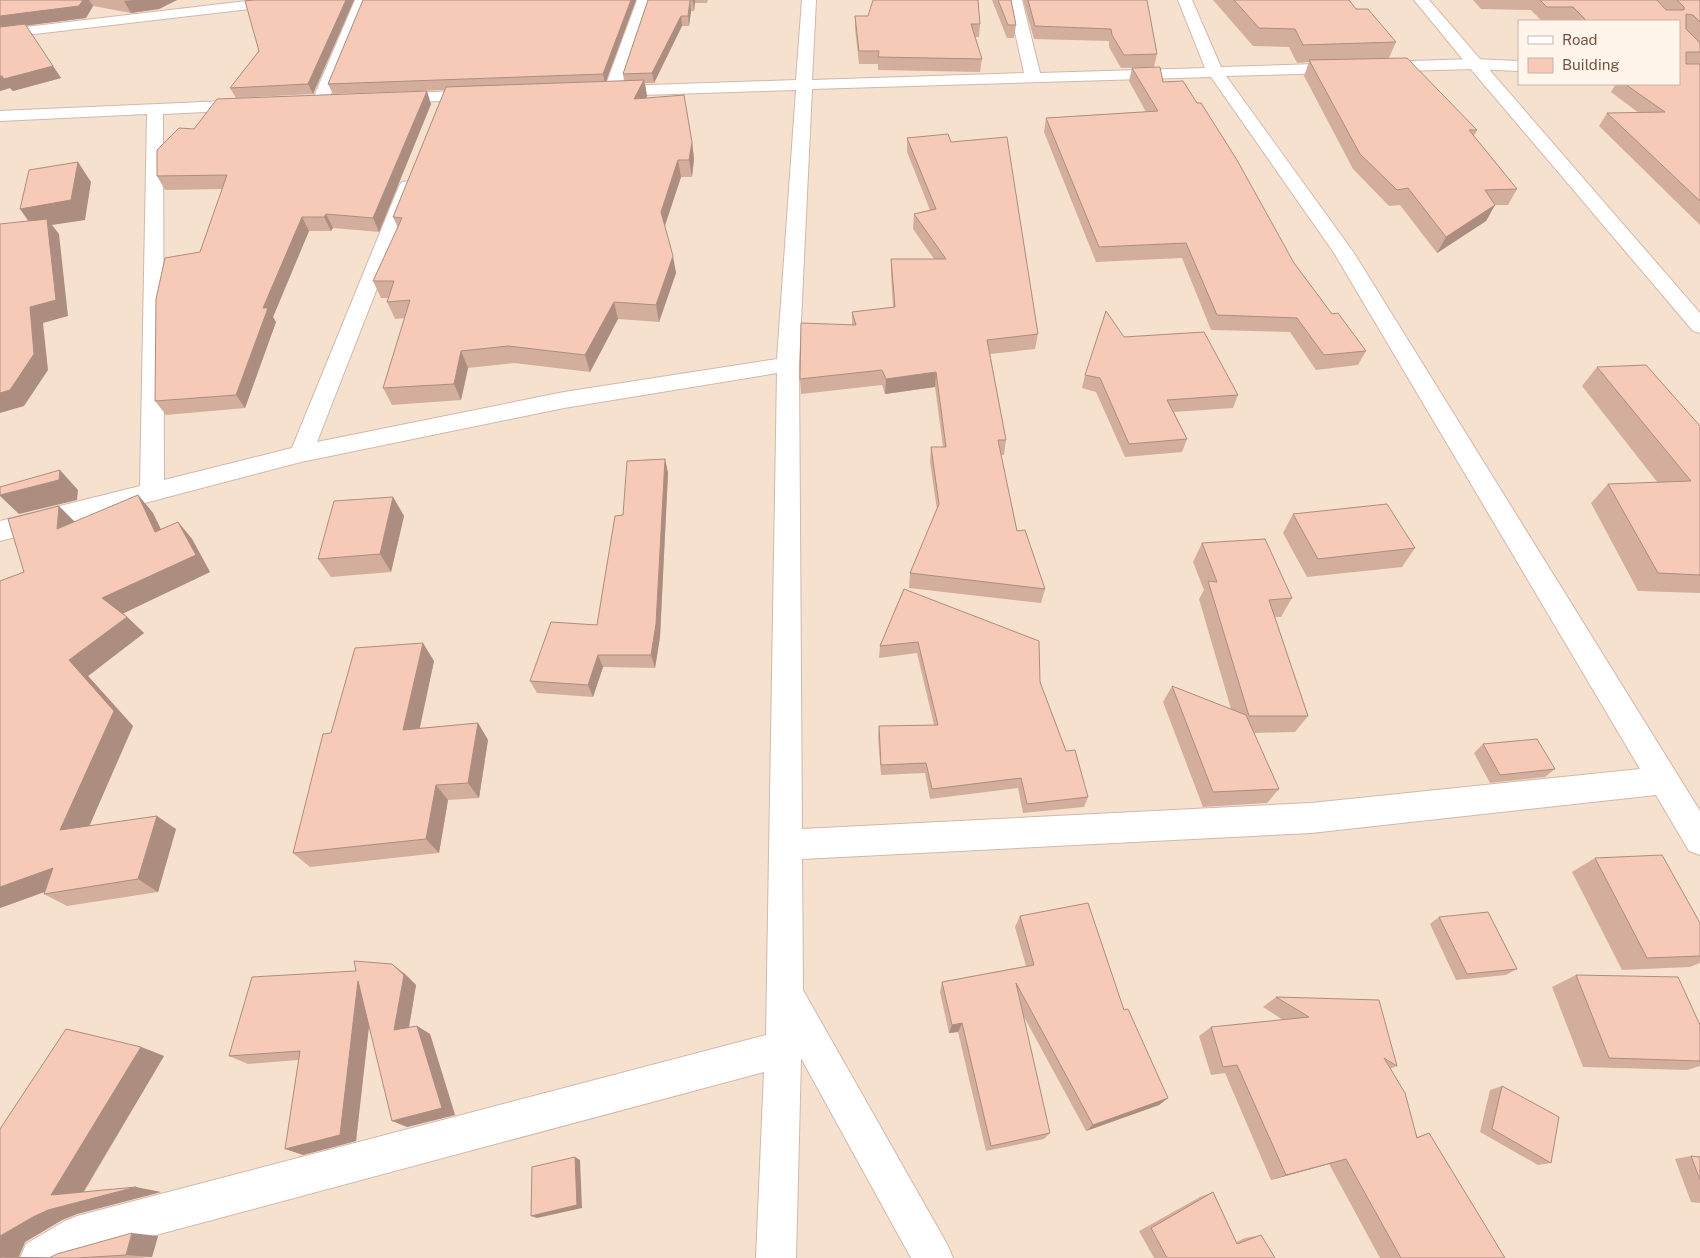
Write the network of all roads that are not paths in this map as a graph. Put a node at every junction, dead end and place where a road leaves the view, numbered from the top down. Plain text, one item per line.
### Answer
1 (292, 0) edge
2 (362, 0) edge
3 (644, 0) edge
4 (809, 0) edge
5 (1015, 0) edge
6 (1184, 0) edge
7 (1421, 0) edge
8 (0, 34) edge
9 (1474, 64) junction
10 (1518, 66) edge
11 (1215, 72) junction
12 (1033, 76) junction
13 (803, 84) junction
14 (593, 91) edge
15 (612, 91) junction
16 (494, 95) edge
17 (377, 99) edge
18 (320, 101) junction
19 (339, 101) edge
20 (301, 102) edge
21 (262, 104) edge
22 (155, 109) junction
23 (0, 116) edge
24 (415, 170) edge
25 (1700, 326) edge
26 (788, 364) junction
27 (301, 454) junction
28 (152, 491) junction
29 (0, 531) edge
30 (1663, 780) junction
31 (1700, 840) edge
32 (786, 845) junction
33 (785, 993) junction
34 (784, 1048) junction
35 (40, 1258) edge
36 (776, 1258) edge
37 (932, 1258) edge

1 - 8 street
2 - 18 street
3 - 15 street
4 - 13 street
5 - 12 street
6 - 11 street
7 - 9 street
9 - 10 street
9 - 11 street
9 - 25 street
11 - 12 street
11 - 30 street
12 - 13 street
13 - 15 street
13 - 26 street
14 - 15 street
16 - 17 street
18 - 19 street
18 - 20 street
21 - 22 street
22 - 23 street
22 - 28 street
24 - 27 street
26 - 27 street
26 - 32 street
27 - 28 street
28 - 29 street
30 - 31 street
30 - 32 street
32 - 33 street
33 - 34 street
33 - 37 street
34 - 35 street
34 - 36 street

